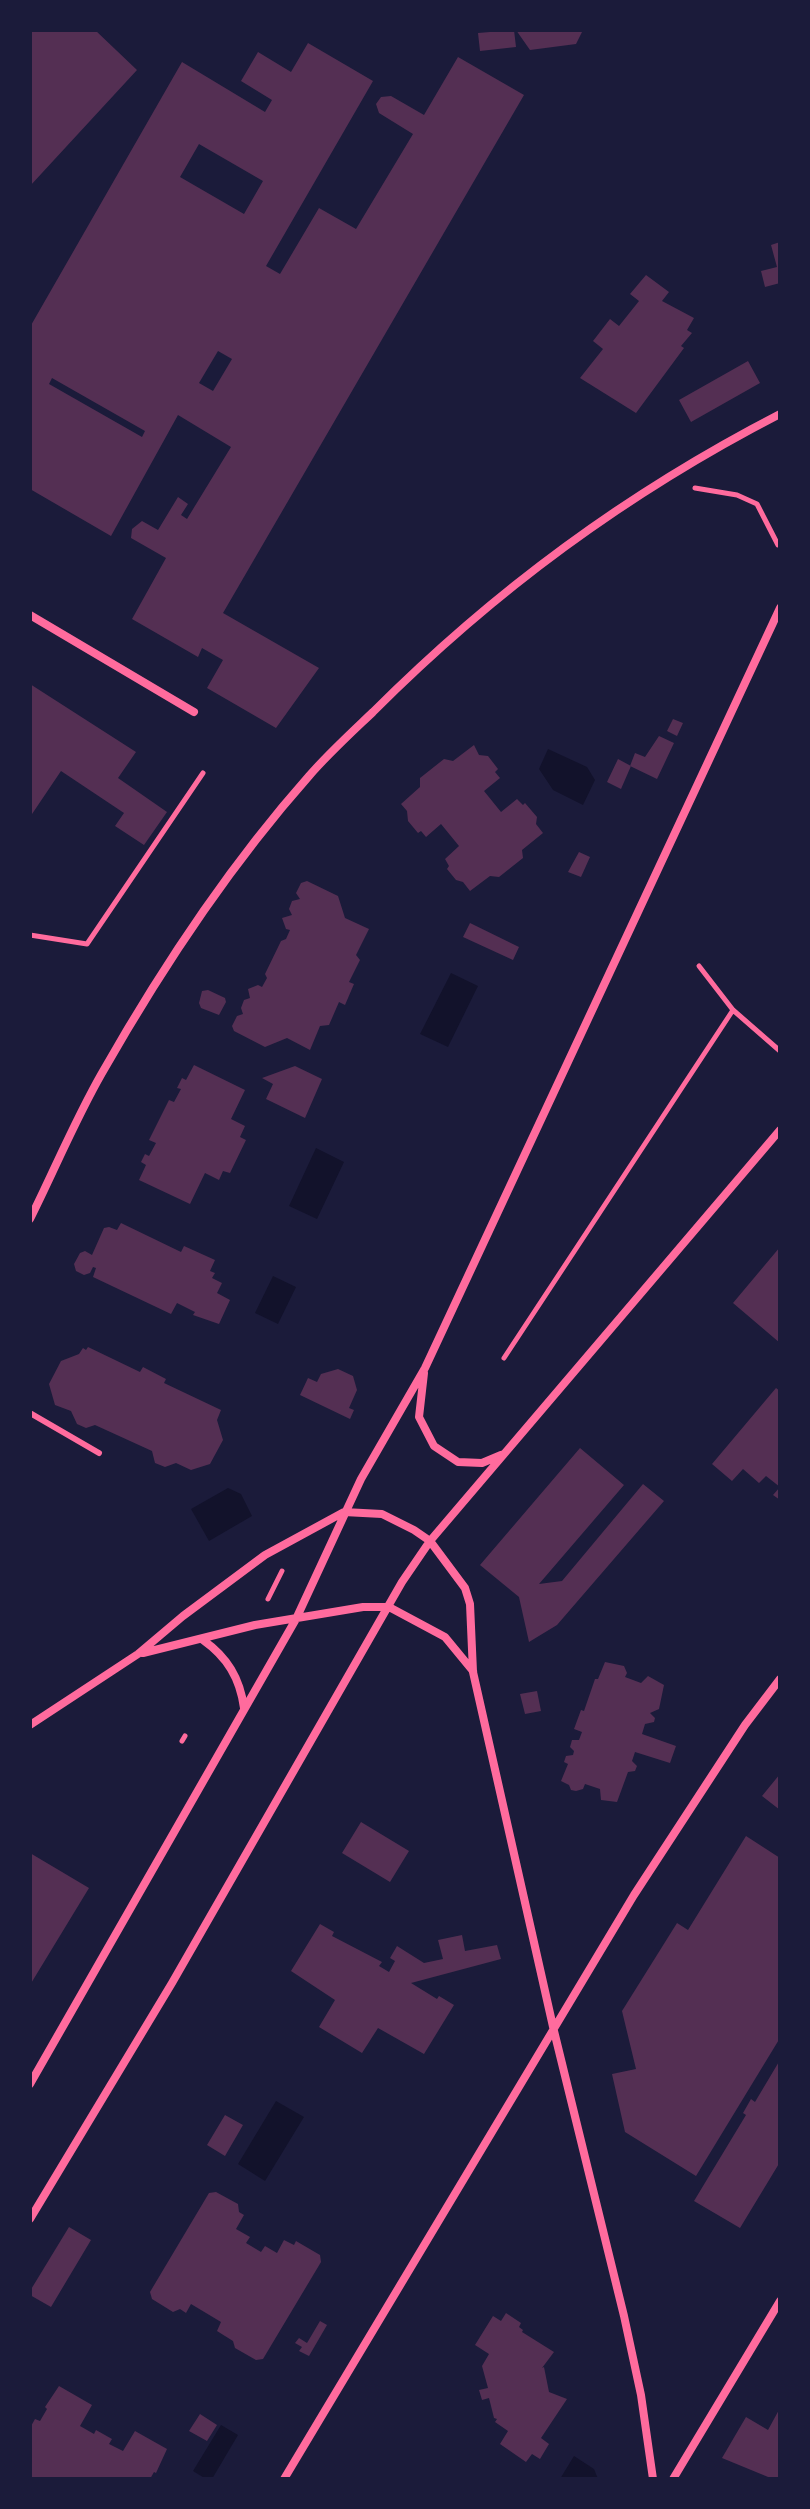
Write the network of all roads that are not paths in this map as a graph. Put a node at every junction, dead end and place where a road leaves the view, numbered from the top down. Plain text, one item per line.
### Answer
1 (780, 414) edge
2 (780, 608) edge
3 (30, 615) edge
4 (194, 712) dead end
5 (780, 1130) edge
6 (30, 1219) edge
7 (425, 1368) junction
8 (30, 1413) edge
9 (99, 1453) dead end
10 (502, 1454) junction
11 (344, 1512) junction
12 (430, 1541) junction
13 (389, 1607) junction
14 (296, 1619) junction
15 (203, 1640) junction
16 (138, 1654) junction
17 (473, 1672) junction
18 (780, 1679) edge
19 (244, 1709) junction
20 (30, 1725) edge
21 (554, 2031) junction
22 (30, 2084) edge
23 (30, 2219) edge
24 (780, 2301) edge
25 (284, 2479) edge
26 (653, 2479) edge
27 (673, 2479) edge

1 - 6 street
2 - 7 street
3 - 4 street
5 - 10 street
7 - 10 street
7 - 11 street
8 - 9 lane
10 - 12 street
11 - 12 street
11 - 14 street
11 - 16 street
12 - 13 street
12 - 17 street
13 - 14 street
13 - 17 street
13 - 23 street
14 - 15 street
14 - 19 street
15 - 16 street
15 - 19 street
16 - 20 street
17 - 21 street
18 - 21 street
19 - 22 street
21 - 25 street
21 - 26 street
24 - 27 street

